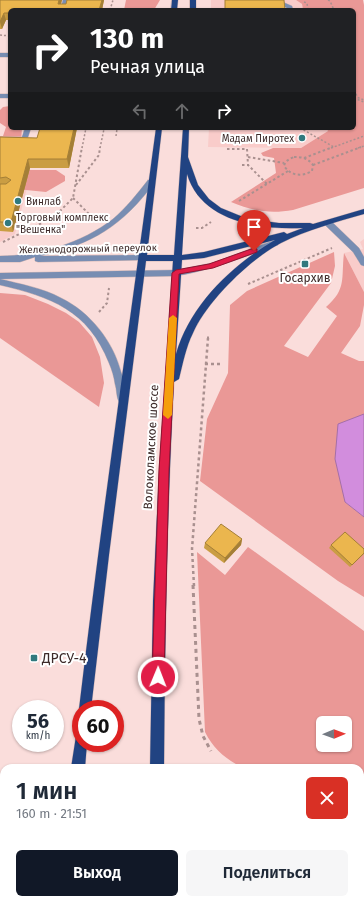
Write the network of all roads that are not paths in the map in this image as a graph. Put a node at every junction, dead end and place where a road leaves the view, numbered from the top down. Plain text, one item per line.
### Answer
1 (274, 0) edge
2 (290, 8) edge
3 (28, 130) edge
4 (159, 130) edge
5 (186, 130) edge
6 (0, 139) edge
7 (184, 154) junction
8 (151, 182) junction
9 (364, 211) edge
10 (326, 223) junction
11 (308, 229) junction
12 (278, 242) junction
13 (142, 258) junction
14 (176, 258) junction
15 (14, 259) junction
16 (0, 260) edge
17 (364, 264) edge
18 (141, 273) junction
19 (176, 273) junction
20 (0, 276) edge
21 (0, 282) edge
22 (168, 403) junction
23 (123, 412) junction
24 (86, 700) edge
25 (80, 752) edge
26 (78, 764) edge
27 (157, 764) edge

1 - 2 street
3 - 6 street
4 - 8 main road
5 - 7 main road, Волоколамское шоссе
7 - 10 main road
7 - 14 main road, Волоколамское шоссе
8 - 13 main road
8 - 15 street
9 - 10 main road
10 - 11 main road
10 - 17 street
11 - 12 main road
11 - 14 main road, Железнодорожный переулок
12 - 19 street
12 - 22 main road
13 - 14 main road, Железнодорожный переулок
13 - 15 street, Железнодорожный переулок
13 - 18 main road
14 - 19 main road, Волоколамское шоссе
15 - 16 street, Железнодорожный переулок
18 - 19 street
18 - 20 street
18 - 23 main road
19 - 22 main road, Волоколамское шоссе
21 - 23 street
22 - 27 main road, Волоколамское шоссе
23 - 24 main road
25 - 26 main road

